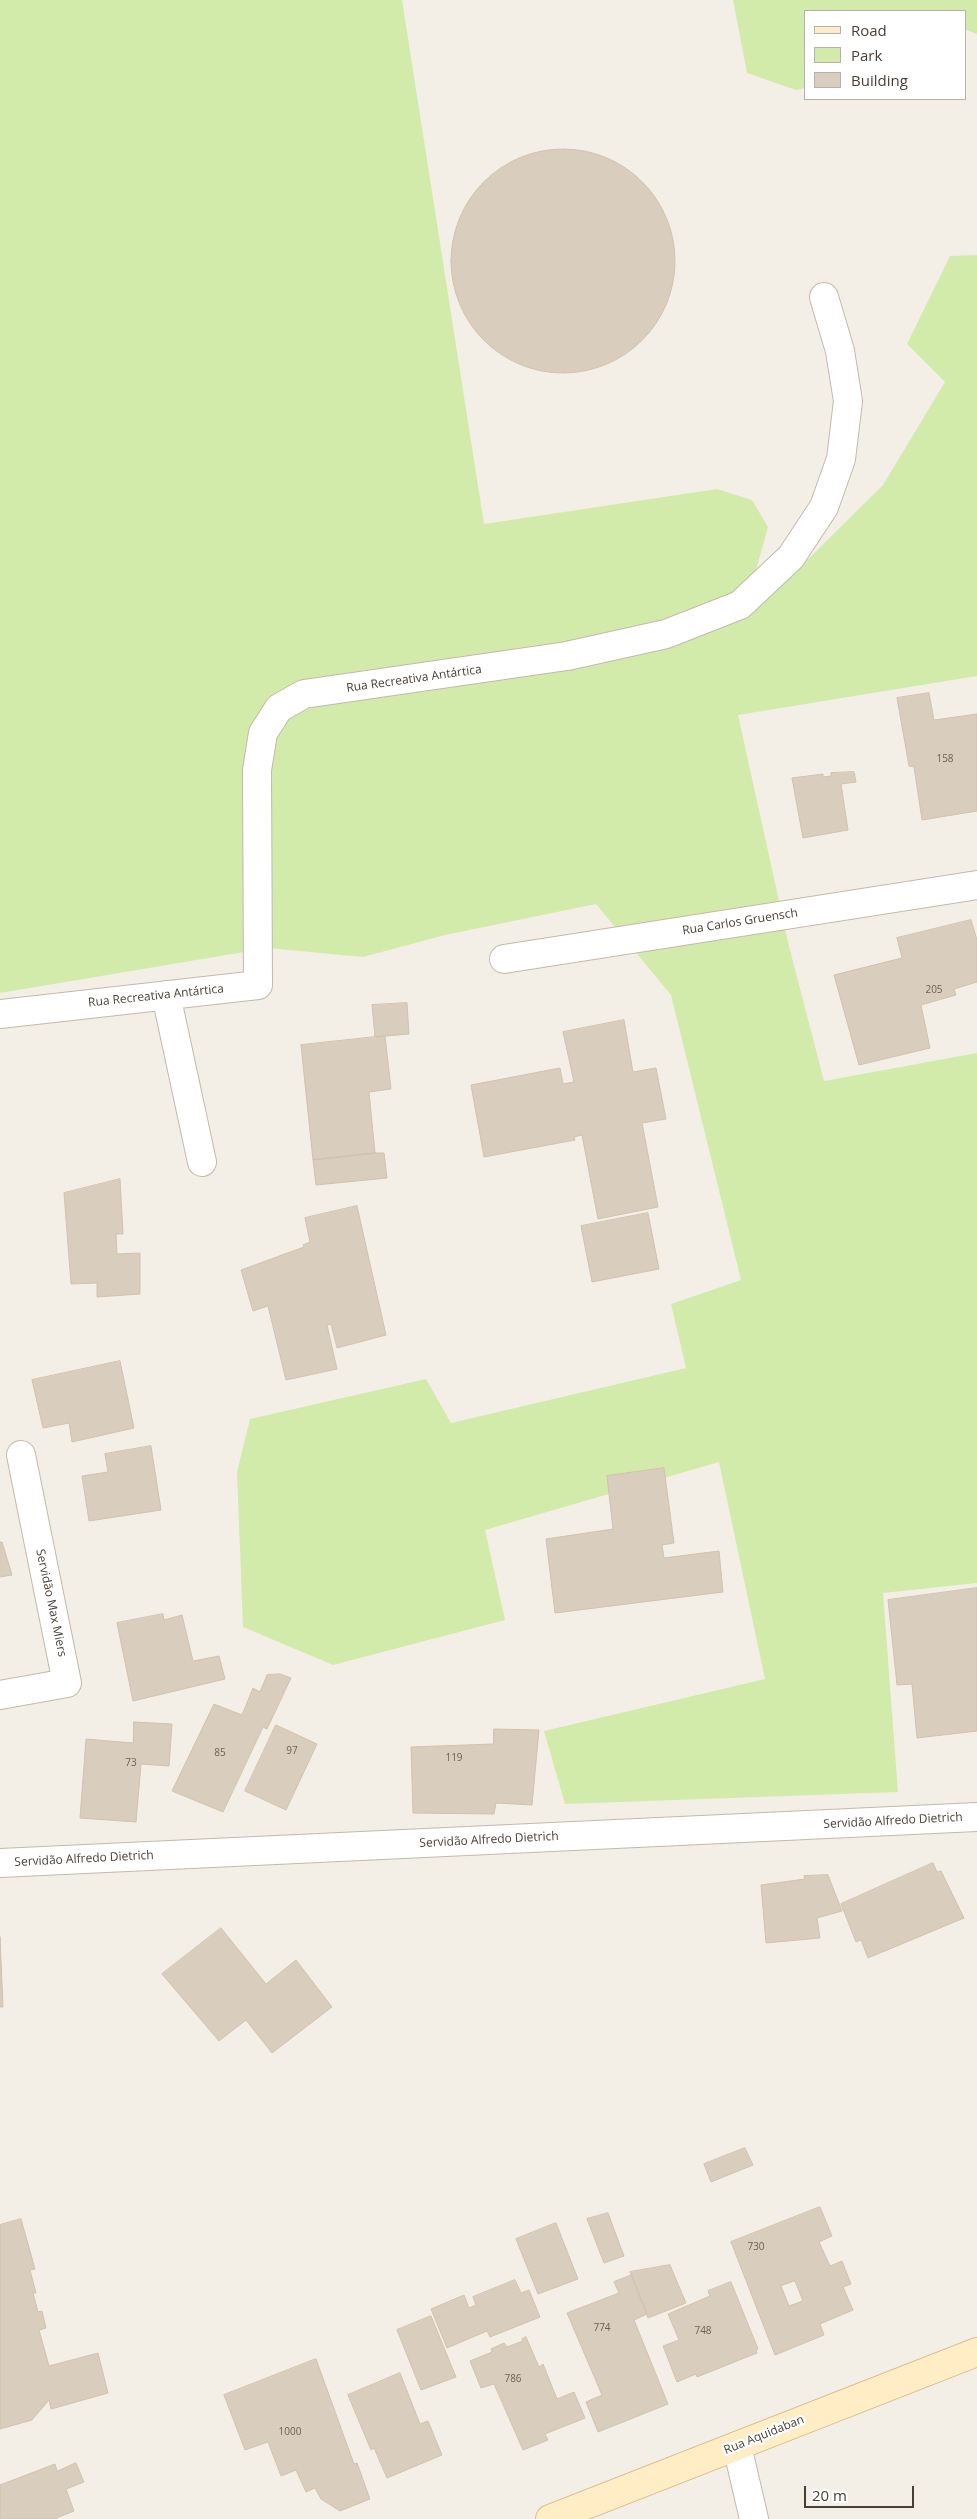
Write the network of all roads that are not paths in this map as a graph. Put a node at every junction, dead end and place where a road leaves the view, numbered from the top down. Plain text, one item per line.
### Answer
1 (824, 297) dead end
2 (977, 884) edge
3 (504, 959) dead end
4 (166, 995) junction
5 (0, 1014) edge
6 (202, 1162) dead end
7 (21, 1455) dead end
8 (0, 1695) edge
9 (977, 1817) edge
10 (0, 1863) edge
11 (977, 2352) edge
12 (737, 2446) junction
13 (550, 2519) edge
14 (754, 2519) edge

1 - 4 street, Rua Recreativa Antártica
2 - 3 street, Rua Carlos Gruensch
4 - 5 street, Rua Recreativa Antártica
4 - 6 street
7 - 8 street, Servidão Max Miers
9 - 10 street, Servidão Alfredo Dietrich
11 - 12 street, Rua Aquidaban
12 - 13 street, Rua Aquidaban
12 - 14 street

